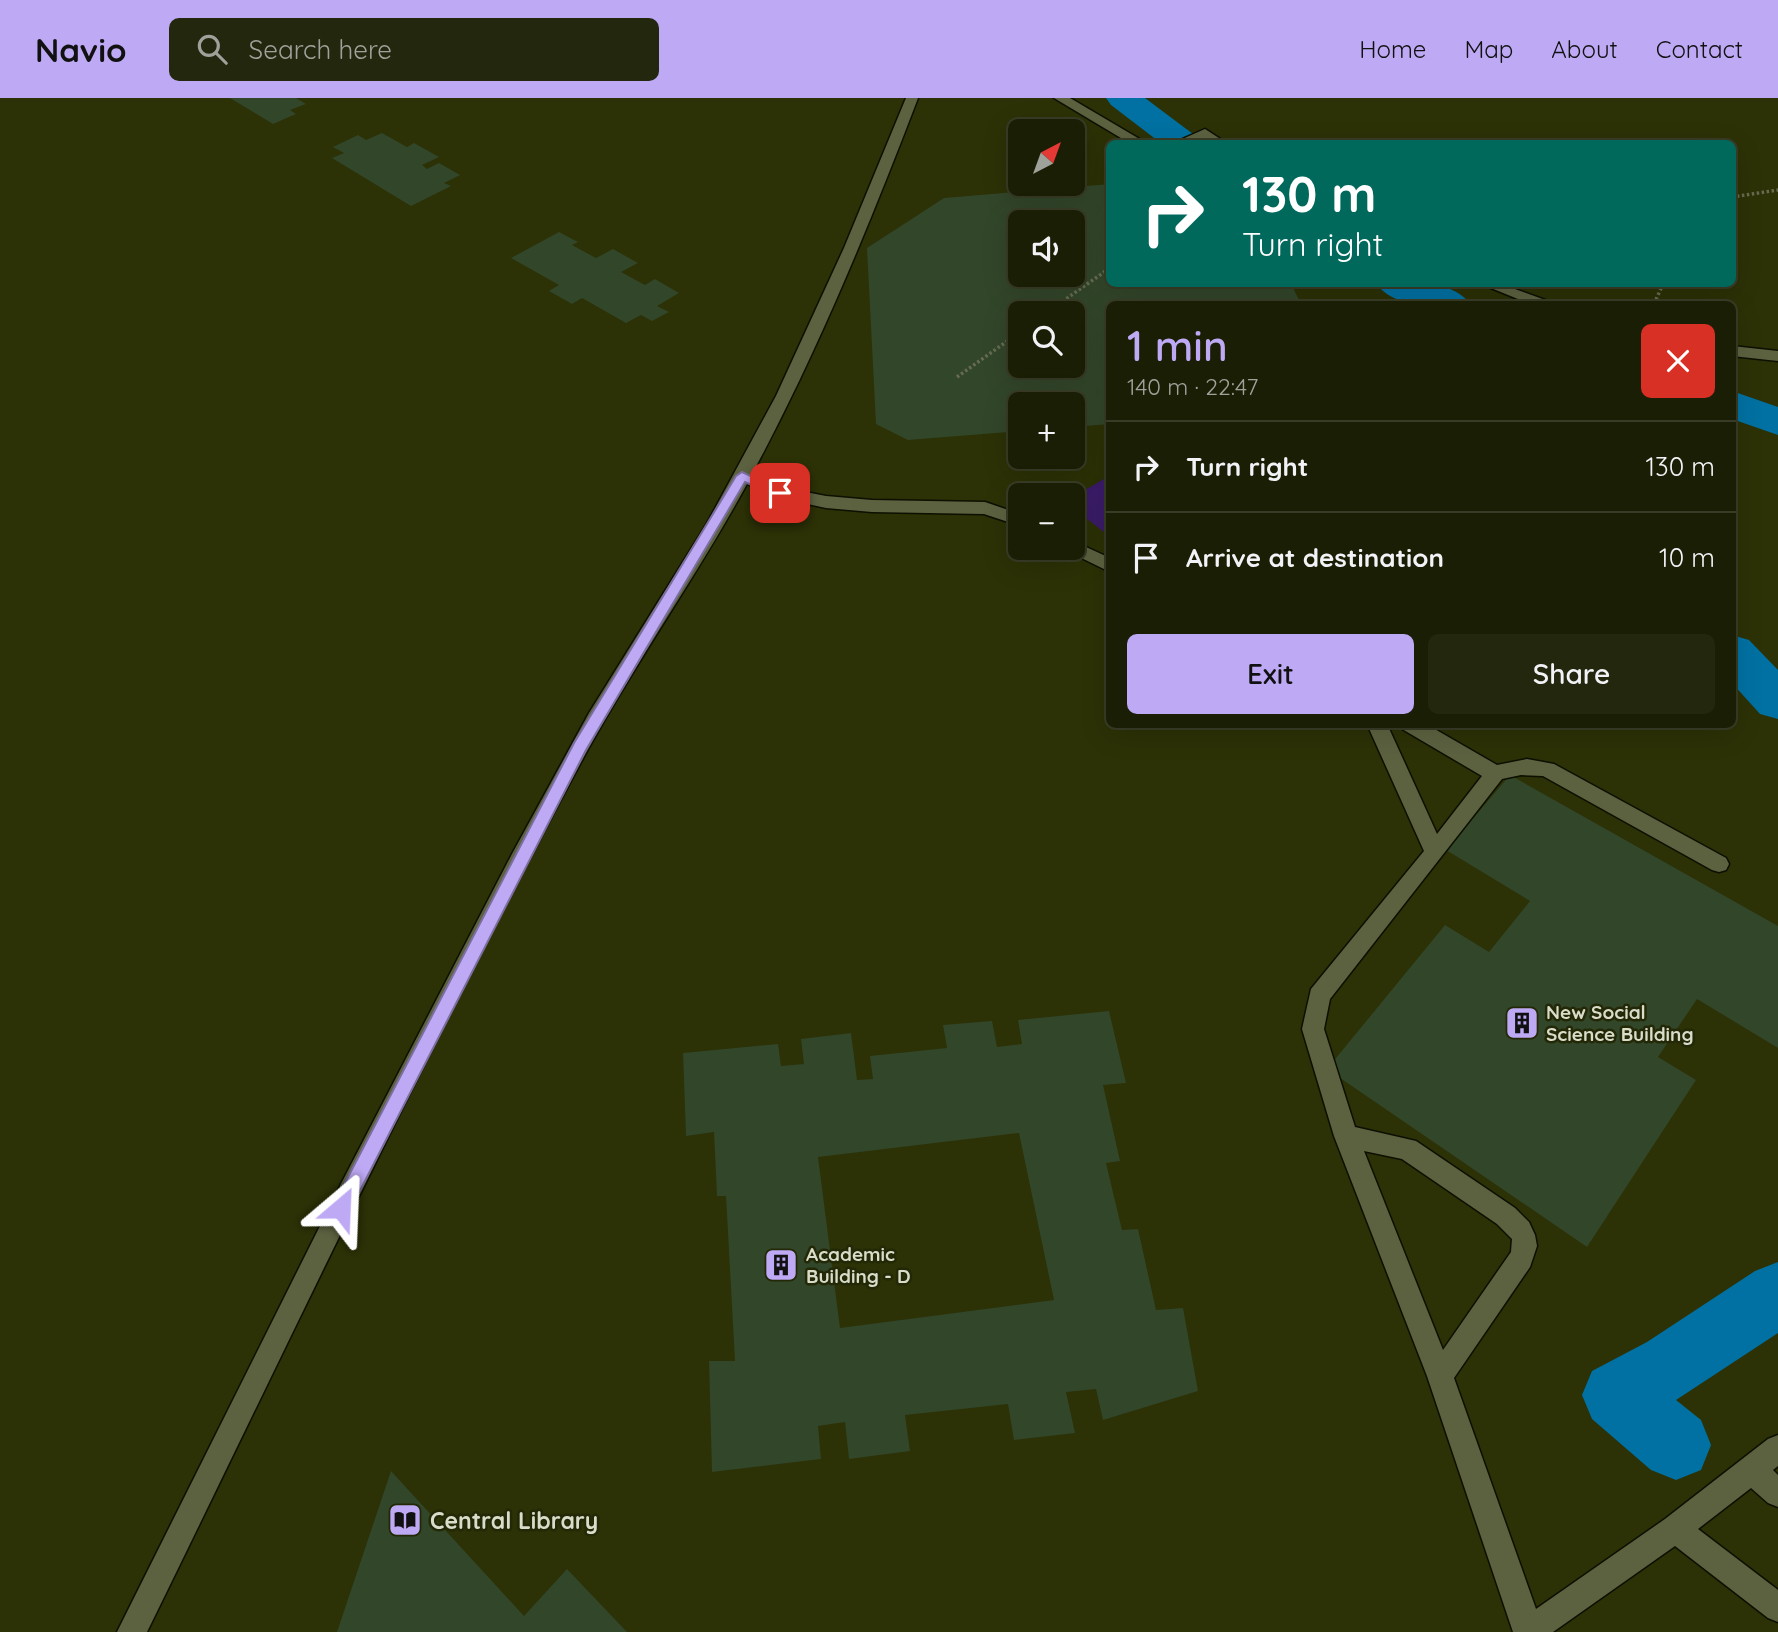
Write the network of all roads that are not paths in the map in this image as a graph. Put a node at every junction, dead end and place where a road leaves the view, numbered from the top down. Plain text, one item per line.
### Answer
1 (912, 98) edge
2 (1060, 98) edge
3 (1135, 140) edge
4 (1187, 140) edge
5 (1216, 140) edge
6 (1496, 287) edge
7 (1532, 301) edge
8 (1736, 351) edge
9 (1778, 356) edge
10 (742, 476) junction
11 (1008, 516) edge
12 (1085, 553) edge
13 (1106, 564) edge
14 (1379, 728) edge
15 (1416, 728) edge
16 (1495, 774) junction
17 (1436, 852) junction
18 (1719, 864) dead end
19 (1346, 1136) junction
20 (1440, 1376) junction
21 (1778, 1449) edge
22 (1751, 1470) junction
23 (1778, 1493) edge
24 (1675, 1529) junction
25 (1778, 1608) edge
26 (132, 1632) edge
27 (1528, 1632) edge

1 - 10 street
2 - 3 street
4 - 5 street
6 - 7 street
8 - 9 street
10 - 11 street
10 - 26 street
12 - 13 street
14 - 17 street
15 - 16 street
16 - 17 street
16 - 18 street
17 - 19 street
19 - 20 street
19 - 20 street
20 - 27 street
21 - 22 street
22 - 23 street
22 - 24 street
24 - 25 street
24 - 27 street

